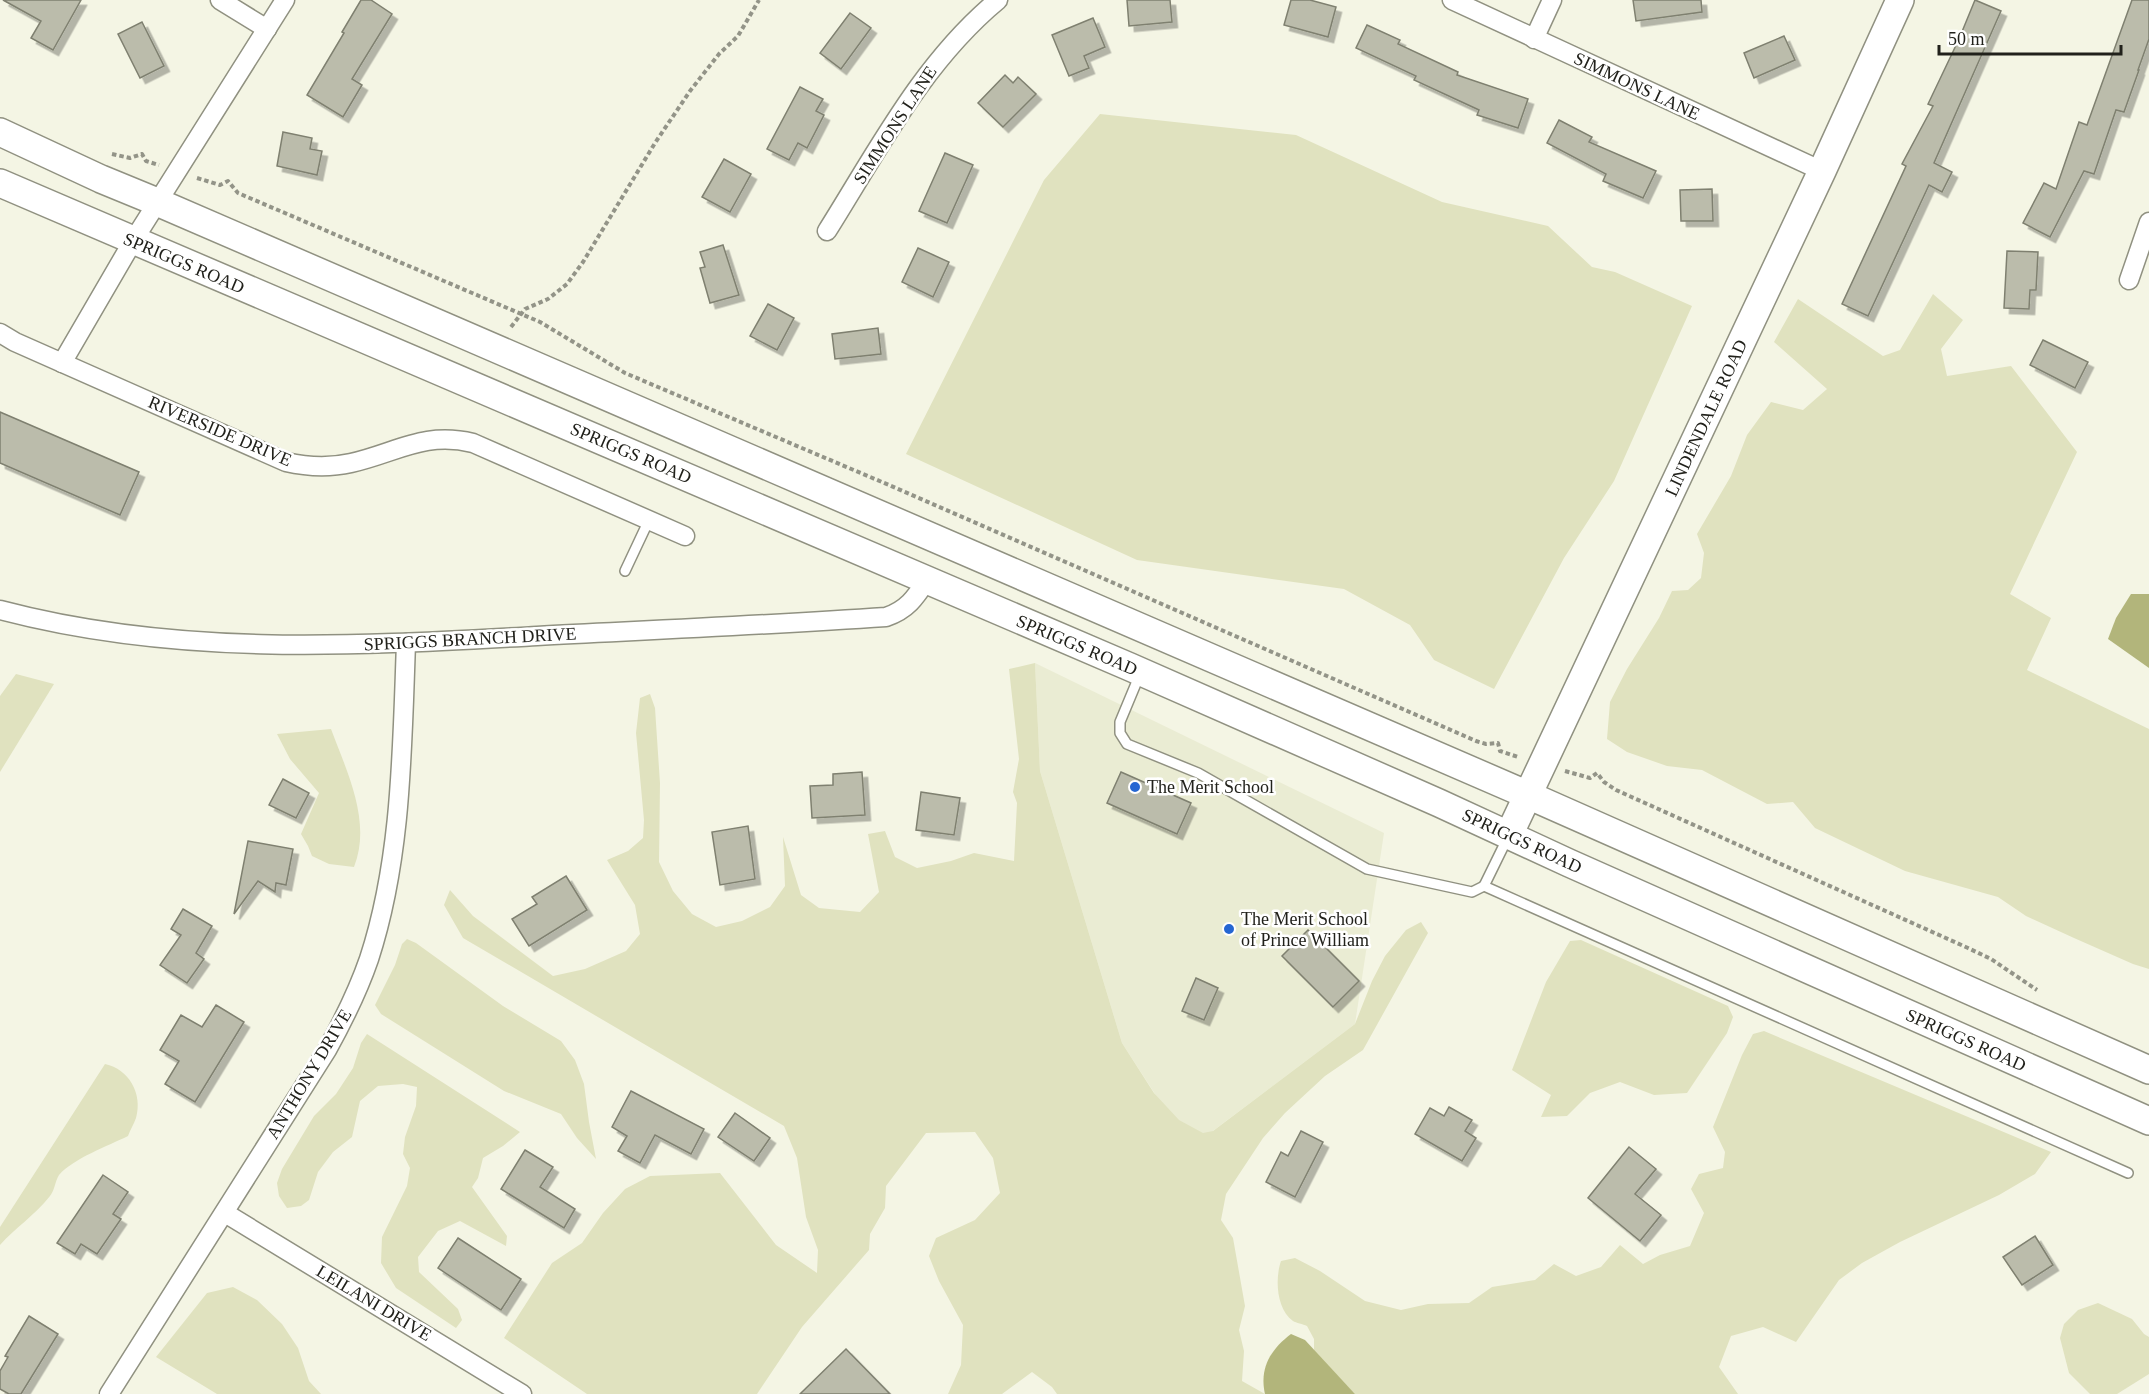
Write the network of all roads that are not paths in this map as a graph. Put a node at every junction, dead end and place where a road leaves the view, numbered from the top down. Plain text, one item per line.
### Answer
1 (220, 0) edge
2 (285, 0) edge
3 (998, 0) edge
4 (1452, 0) edge
5 (1552, 0) edge
6 (1900, 0) edge
7 (267, 29) junction
8 (1534, 39) junction
9 (0, 132) edge
10 (1822, 171) junction
11 (0, 183) edge
12 (157, 202) junction
13 (2149, 222) edge
14 (827, 231) dead end
15 (133, 241) junction
16 (2128, 280) dead end
17 (0, 333) edge
18 (62, 363) junction
19 (649, 520) junction
20 (685, 536) dead end
21 (625, 571) dead end
22 (927, 580) junction
23 (0, 610) edge
24 (406, 643) junction
25 (1141, 672) junction
26 (1528, 795) junction
27 (1509, 835) junction
28 (1484, 886) junction
29 (2149, 1070) edge
30 (2149, 1121) edge
31 (2128, 1173) dead end
32 (225, 1213) junction
33 (109, 1394) edge
34 (522, 1394) edge

1 - 7 street
2 - 7 street
3 - 14 street, SIMMONS LANE
4 - 8 street, SIMMONS LANE
5 - 8 street
6 - 10 main road, LINDENDALE ROAD
7 - 12 street
8 - 10 street, SIMMONS LANE
9 - 12 main road
10 - 26 main road, LINDENDALE ROAD
11 - 15 main road, SPRIGGS ROAD
12 - 15 street
12 - 26 main road
13 - 16 street
15 - 18 street
15 - 22 main road, SPRIGGS ROAD
17 - 18 street, RIVERSIDE DRIVE
18 - 19 street, RIVERSIDE DRIVE
19 - 20 street, RIVERSIDE DRIVE
19 - 21 lane
22 - 24 street, SPRIGGS BRANCH DRIVE
22 - 25 main road, SPRIGGS ROAD
23 - 24 street, SPRIGGS BRANCH DRIVE
24 - 32 street, ANTHONY DRIVE
25 - 27 main road, SPRIGGS ROAD
25 - 28 lane
26 - 27 main road, LINDENDALE ROAD
26 - 29 main road
27 - 28 lane
27 - 30 main road, SPRIGGS ROAD
28 - 31 lane
32 - 33 street, ANTHONY DRIVE
32 - 34 street, LEILANI DRIVE

